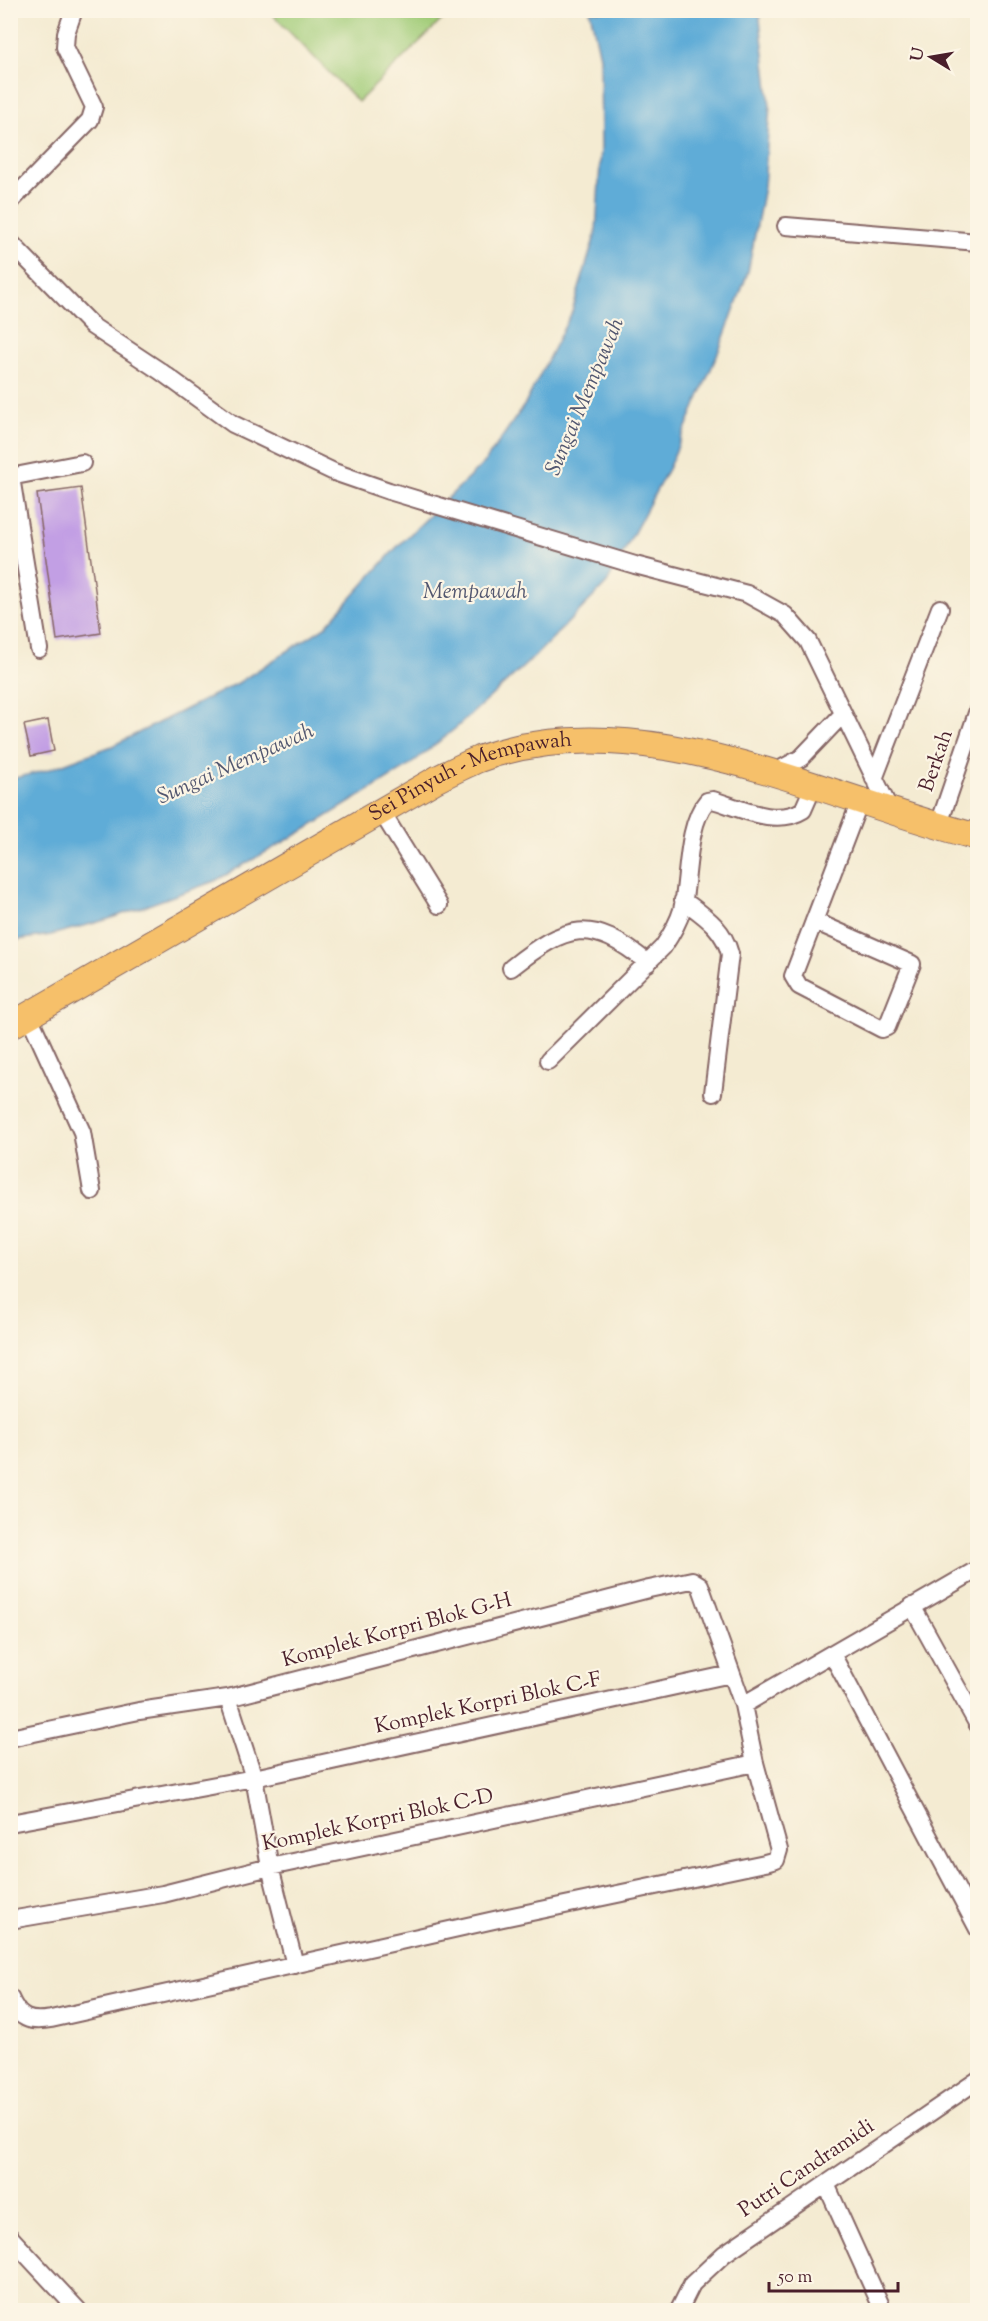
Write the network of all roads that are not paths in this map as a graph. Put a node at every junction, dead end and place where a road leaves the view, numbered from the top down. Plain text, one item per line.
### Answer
1 (74, 10) edge
2 (10, 202) edge
3 (786, 226) dead end
4 (10, 242) edge
5 (978, 242) edge
6 (82, 463) dead end
7 (11, 477) edge
8 (940, 608) dead end
9 (39, 649) dead end
10 (978, 710) edge
11 (842, 715) junction
12 (773, 773) junction
13 (874, 779) junction
14 (814, 785) junction
15 (860, 801) junction
16 (381, 811) junction
17 (891, 812) junction
18 (938, 827) junction
19 (978, 837) edge
20 (683, 900) junction
21 (439, 904) dead end
22 (814, 921) junction
23 (648, 963) junction
24 (511, 968) dead end
25 (20, 1021) edge
26 (548, 1061) dead end
27 (713, 1093) dead end
28 (92, 1191) dead end
29 (978, 1569) edge
30 (912, 1606) junction
31 (832, 1654) junction
32 (731, 1674) junction
33 (228, 1698) junction
34 (743, 1705) junction
35 (978, 1725) edge
36 (10, 1738) edge
37 (755, 1763) junction
38 (254, 1778) junction
39 (10, 1823) edge
40 (270, 1867) junction
41 (10, 1920) edge
42 (978, 1929) edge
43 (295, 1965) junction
44 (10, 1998) edge
45 (978, 2080) edge
46 (826, 2184) junction
47 (10, 2237) edge
48 (78, 2310) edge
49 (679, 2310) edge
50 (883, 2310) edge

1 - 2 street
3 - 5 street
4 - 11 street
6 - 7 street
7 - 9 street
8 - 13 street
10 - 18 street, Berkah
11 - 12 street
11 - 13 street
12 - 14 highway, Sei Pinyuh - Mempawah
12 - 16 highway, Sei Pinyuh - Mempawah
13 - 17 street
14 - 15 highway, Sei Pinyuh - Mempawah
14 - 20 street
15 - 17 highway, Sei Pinyuh - Mempawah
15 - 22 street
16 - 21 street
16 - 25 highway, Sei Pinyuh - Mempawah
17 - 18 highway, Sei Pinyuh - Mempawah
18 - 19 highway, Sei Pinyuh - Mempawah
20 - 23 street
20 - 27 street
22 - 22 street
23 - 24 street
23 - 26 street
25 - 28 street
29 - 30 street
30 - 31 street
30 - 35 street
31 - 34 street
31 - 42 street
32 - 33 street, Komplek Korpri Blok G-H
32 - 34 street
32 - 38 street, Komplek Korpri Blok C-F
33 - 36 street, Komplek Korpri Blok G-H
33 - 38 street
34 - 37 street
37 - 40 street, Komplek Korpri Blok C-D
37 - 43 street
38 - 39 street, Komplek Korpri Blok C-F
38 - 40 street
40 - 41 street, Komplek Korpri Blok C-D
40 - 43 street
43 - 44 street
45 - 46 street, Putri Candramidi
46 - 49 street, Putri Candramidi
46 - 50 street
47 - 48 street

